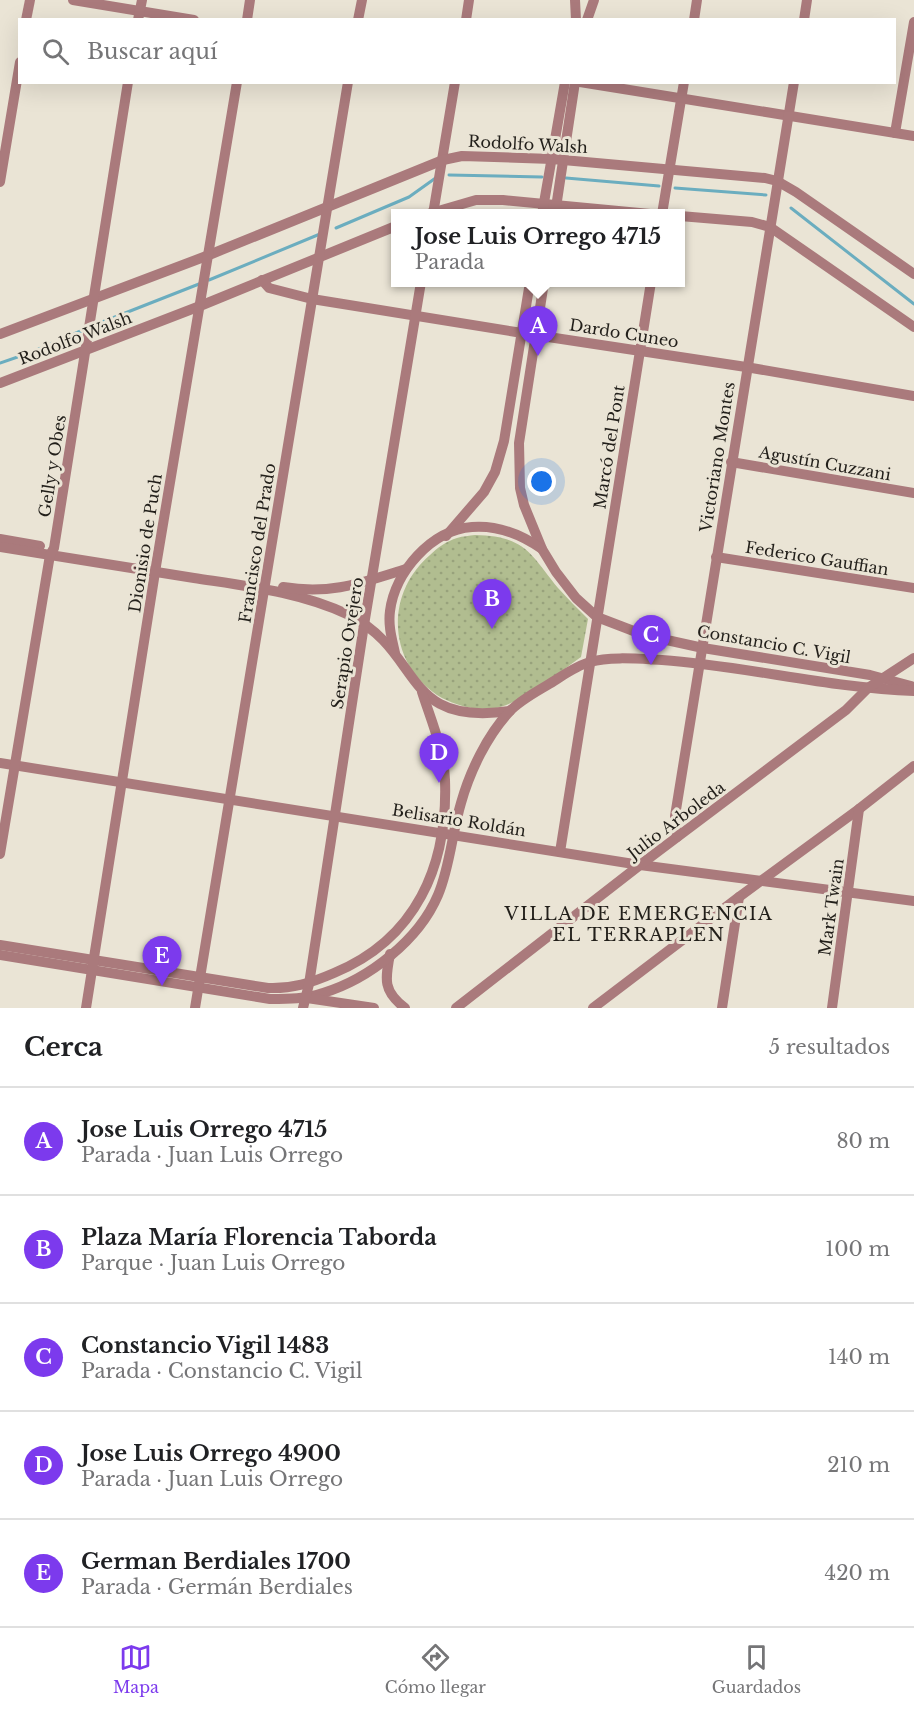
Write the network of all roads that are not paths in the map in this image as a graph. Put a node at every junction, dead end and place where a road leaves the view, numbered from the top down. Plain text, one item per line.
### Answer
1 (30, 0) edge
2 (73, 0) edge
3 (250, 0) edge
4 (362, 0) edge
5 (469, 0) edge
6 (575, 0) edge
7 (594, 0) edge
8 (697, 0) edge
9 (807, 0) edge
10 (140, 10) edge
11 (26, 18) edge
12 (183, 18) edge
13 (247, 18) edge
14 (358, 18) edge
15 (466, 18) edge
16 (576, 18) edge
17 (588, 18) edge
18 (694, 18) edge
19 (804, 18) edge
20 (914, 22) edge
21 (18, 74) edge
22 (128, 84) edge
23 (237, 84) edge
24 (348, 84) edge
25 (455, 84) edge
26 (565, 84) edge
27 (575, 84) edge
28 (591, 84) edge
29 (684, 84) edge
30 (794, 84) edge
31 (681, 100) junction
32 (788, 117) junction
33 (895, 133) junction
34 (914, 136) edge
35 (558, 159) junction
36 (443, 160) junction
37 (670, 169) junction
38 (0, 182) edge
39 (777, 182) junction
40 (327, 207) junction
41 (432, 209) edge
42 (445, 209) edge
43 (543, 209) edge
44 (556, 209) edge
45 (663, 209) edge
46 (685, 216) edge
47 (770, 227) junction
48 (391, 228) edge
49 (208, 255) junction
50 (319, 257) junction
51 (914, 274) edge
52 (262, 280) junction
53 (421, 287) edge
54 (530, 287) edge
55 (543, 287) edge
56 (650, 287) edge
57 (312, 298) junction
58 (94, 299) junction
59 (200, 306) junction
60 (416, 316) junction
61 (914, 327) edge
62 (522, 333) junction
63 (0, 334) edge
64 (536, 335) junction
65 (86, 350) junction
66 (640, 351) junction
67 (746, 367) junction
68 (0, 384) edge
69 (914, 396) edge
70 (731, 462) junction
71 (914, 494) edge
72 (446, 536) junction
73 (0, 540) edge
74 (0, 547) edge
75 (542, 549) junction
76 (52, 552) junction
77 (716, 557) junction
78 (156, 569) junction
79 (406, 569) junction
80 (372, 580) junction
81 (265, 586) junction
82 (914, 588) edge
83 (597, 617) junction
84 (364, 625) junction
85 (703, 648) junction
86 (395, 654) junction
87 (914, 658) edge
88 (591, 662) junction
89 (700, 663) junction
90 (885, 679) junction
91 (868, 688) junction
92 (914, 689) edge
93 (422, 692) junction
94 (510, 711) junction
95 (0, 763) edge
96 (15, 766) junction
97 (914, 766) edge
98 (123, 783) junction
99 (229, 800) junction
100 (859, 809) junction
101 (334, 815) junction
102 (442, 833) junction
103 (454, 835) junction
104 (677, 837) junction
105 (560, 852) junction
106 (0, 854) edge
107 (640, 865) junction
108 (762, 881) junction
109 (848, 892) junction
110 (739, 897) junction
111 (914, 901) edge
112 (0, 945) edge
113 (390, 954) junction
114 (0, 955) edge
115 (93, 965) junction
116 (199, 983) junction
117 (309, 984) junction
118 (285, 988) junction
119 (304, 1003) edge
120 (86, 1008) edge
121 (195, 1008) edge
122 (374, 1008) edge
123 (405, 1008) edge
124 (456, 1008) edge
125 (593, 1008) edge
126 (722, 1008) edge
127 (832, 1008) edge

1 - 11 street
2 - 10 street
3 - 13 street
4 - 14 street
5 - 15 street
6 - 16 street
7 - 17 street
8 - 18 street
9 - 19 street
10 - 12 street
20 - 33 street
21 - 38 street
22 - 58 street, Gelly y Obes
23 - 49 street, Dionisio de Puch
24 - 40 street, Francisco del Prado
25 - 36 street
26 - 35 street
27 - 35 street
28 - 31 street
29 - 31 street
30 - 32 street, Victoriano Montes
31 - 32 street
31 - 37 street
32 - 33 street
32 - 39 street, Victoriano Montes
33 - 34 street
35 - 36 street, Rodolfo Walsh
35 - 37 street, Rodolfo Walsh
35 - 43 street
35 - 44 street
36 - 40 street, Rodolfo Walsh
36 - 41 street
37 - 39 street, Rodolfo Walsh
37 - 45 street
39 - 47 street, Victoriano Montes
39 - 51 street, Rodolfo Walsh
40 - 49 street, Rodolfo Walsh
40 - 50 street, Francisco del Prado
42 - 43 street
43 - 44 street
46 - 47 street
47 - 61 street
47 - 67 street, Victoriano Montes
48 - 50 street, Rodolfo Walsh
49 - 58 street, Rodolfo Walsh
49 - 59 street, Dionisio de Puch
50 - 52 street, Rodolfo Walsh
50 - 57 street, Francisco del Prado
52 - 57 street, Dardo Cuneo
52 - 59 street, Rodolfo Walsh
53 - 60 street, Serapio Ovejero
54 - 62 street
55 - 64 street
56 - 66 street, Marcó del Pont
57 - 60 street, Dardo Cuneo
57 - 81 street, Francisco del Prado
58 - 63 street, Rodolfo Walsh
58 - 65 street, Gelly y Obes
59 - 65 street, Rodolfo Walsh
59 - 78 street, Dionisio de Puch
60 - 62 street, Dardo Cuneo
60 - 80 street, Serapio Ovejero
62 - 64 street, Dardo Cuneo
62 - 72 street
64 - 66 street, Dardo Cuneo
64 - 75 street
65 - 68 street, Rodolfo Walsh
65 - 76 street, Gelly y Obes
66 - 67 street, Dardo Cuneo
66 - 83 street, Marcó del Pont
67 - 69 street, Dardo Cuneo
67 - 70 street, Victoriano Montes
70 - 71 street, Agustín Cuzzani
70 - 77 street, Victoriano Montes
72 - 75 street
72 - 79 street
73 - 76 street
74 - 76 street
75 - 83 street
76 - 78 street
76 - 96 street, Gelly y Obes
77 - 82 street, Federico Gauffian
77 - 85 street, Victoriano Montes
78 - 81 street
78 - 98 street, Dionisio de Puch
79 - 80 street
79 - 86 street
80 - 81 street
80 - 84 street, Serapio Ovejero
81 - 84 street
81 - 99 street, Francisco del Prado
83 - 85 street, Constancio C. Vigil
83 - 88 street
84 - 86 street
84 - 101 street, Serapio Ovejero
85 - 89 street, Victoriano Montes
85 - 90 street, Constancio C. Vigil
86 - 93 street
87 - 90 street, Julio Arboleda
88 - 89 street, Constancio C. Vigil
88 - 94 street
88 - 105 street
89 - 91 street, Constancio C. Vigil
89 - 104 street, Victoriano Montes
90 - 91 street, Julio Arboleda
90 - 92 street, Constancio C. Vigil
91 - 92 street, Constancio C. Vigil
91 - 104 street, Julio Arboleda
93 - 94 street
93 - 102 street
94 - 103 street
95 - 96 street, Belisario Roldán
96 - 98 street, Belisario Roldán
96 - 106 street, Gelly y Obes
97 - 100 street
98 - 99 street, Belisario Roldán
98 - 115 street, Dionisio de Puch
99 - 101 street, Belisario Roldán
99 - 116 street, Francisco del Prado
100 - 108 street
100 - 109 street, Mark Twain
101 - 102 street, Belisario Roldán
101 - 117 street, Serapio Ovejero
102 - 103 street, Belisario Roldán
102 - 117 street
103 - 105 street, Belisario Roldán
103 - 113 street
104 - 107 street, Julio Arboleda
105 - 107 street, Belisario Roldán
107 - 108 street, Belisario Roldán
107 - 124 street, Julio Arboleda
108 - 109 street, Belisario Roldán
108 - 110 street
109 - 111 street, Belisario Roldán
109 - 127 street, Mark Twain
110 - 125 street
110 - 126 street
112 - 115 street
113 - 119 street
113 - 123 street
114 - 115 street
115 - 116 street
115 - 120 street, Dionisio de Puch
116 - 118 street
116 - 119 street
116 - 121 street, Francisco del Prado
117 - 118 street
117 - 119 street, Serapio Ovejero
118 - 119 street
119 - 122 street

